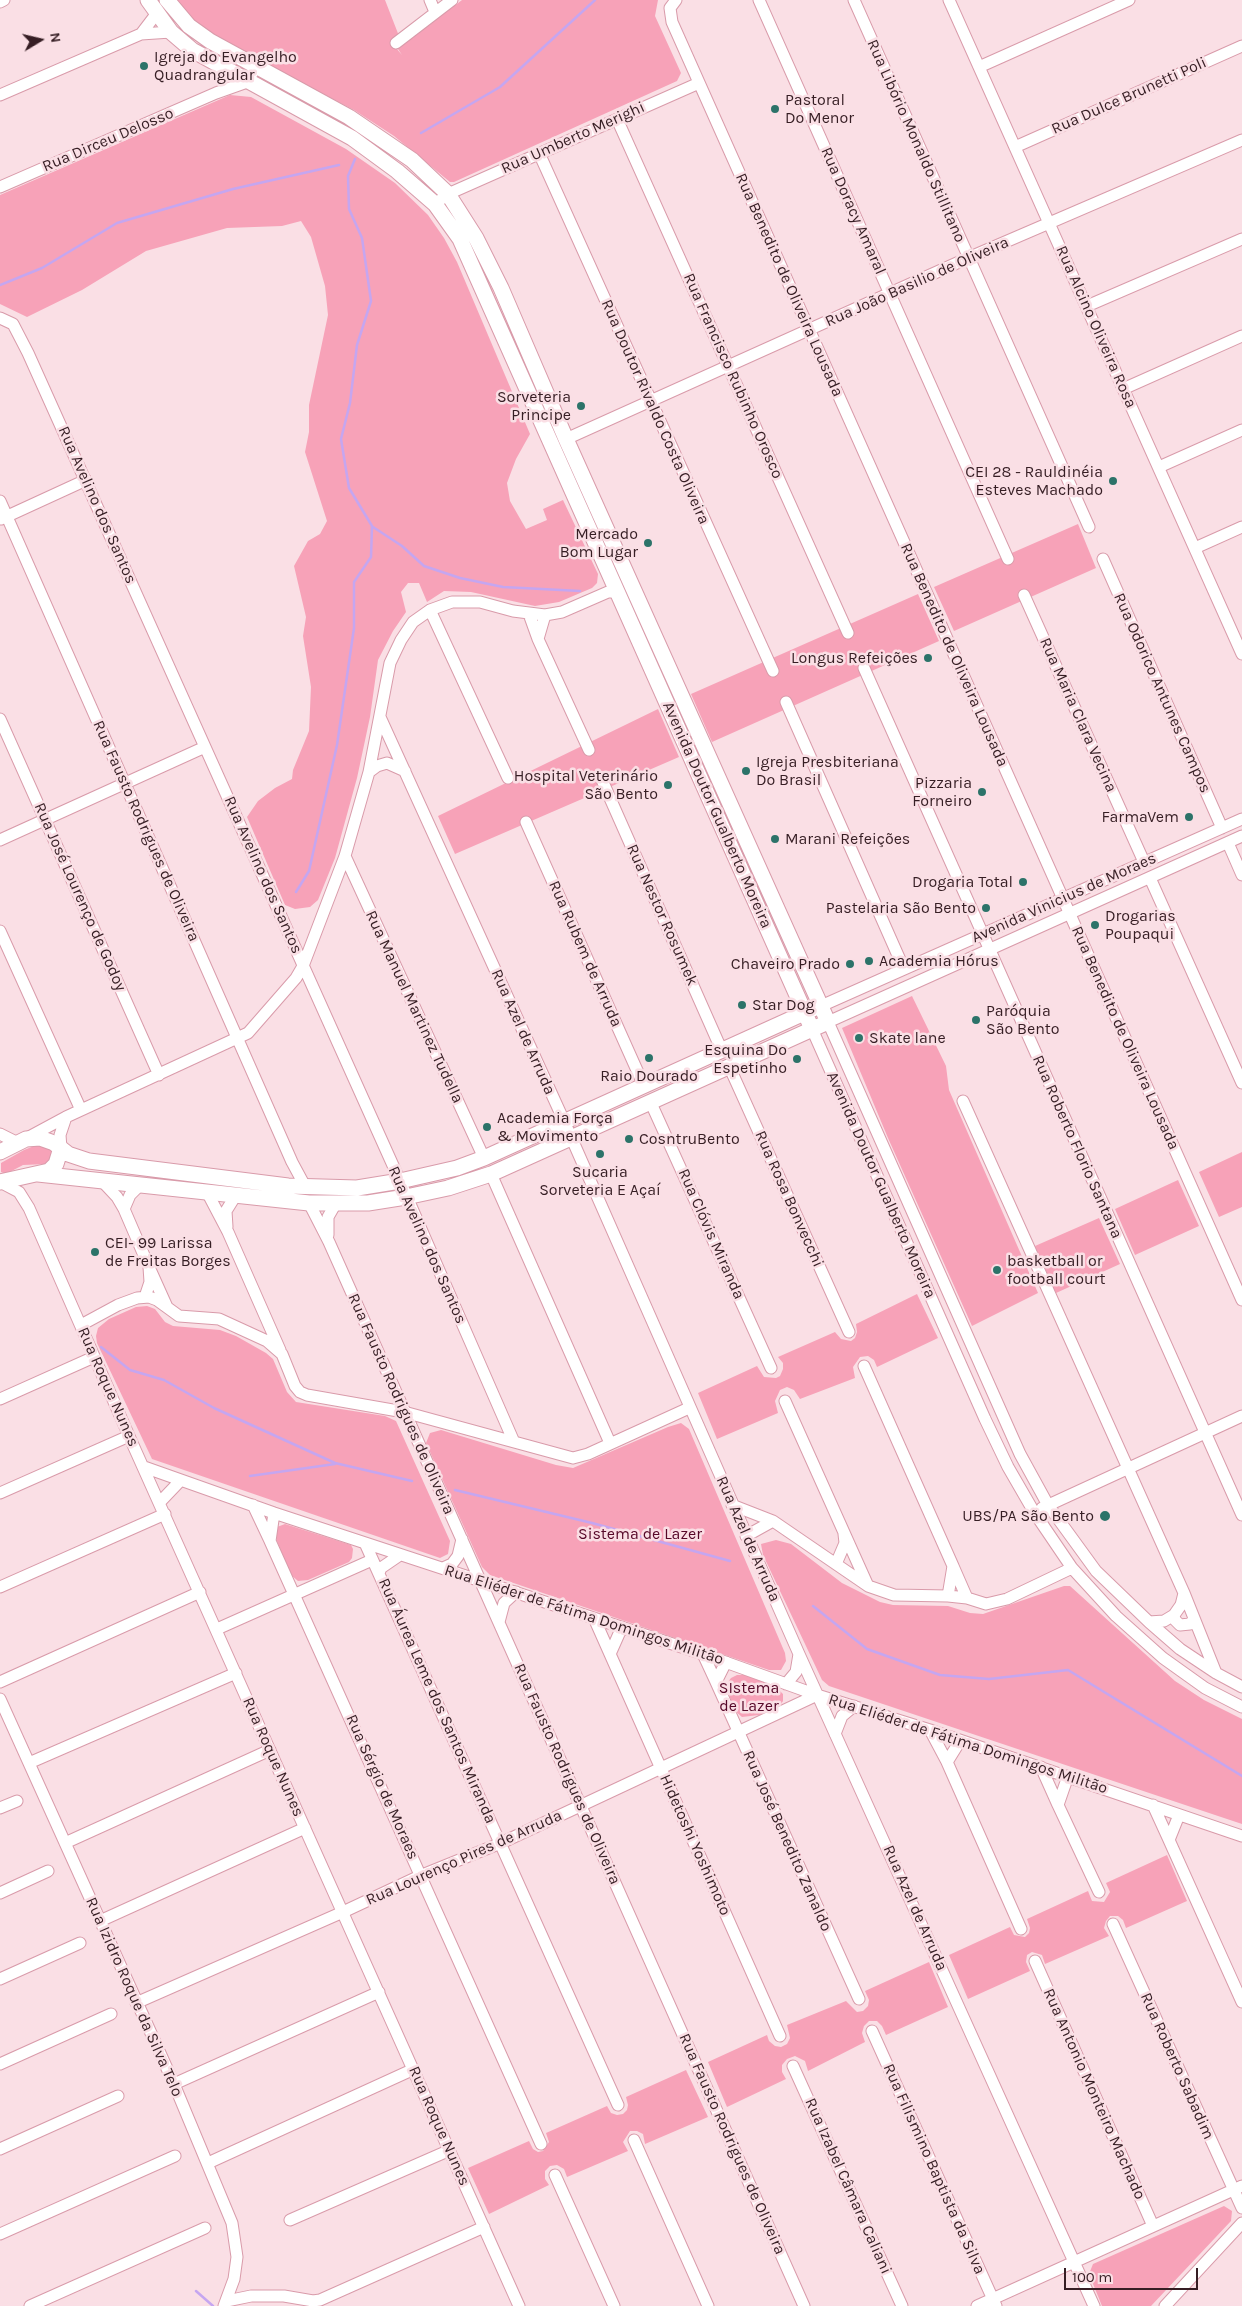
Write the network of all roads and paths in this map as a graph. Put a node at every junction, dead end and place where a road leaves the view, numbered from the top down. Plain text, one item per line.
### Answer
1 (4, 0) edge
2 (148, 0) edge
3 (167, 0) edge
4 (430, 0) edge
5 (452, 0) edge
6 (759, 0) edge
7 (854, 0) edge
8 (949, 0) edge
9 (1129, 0) edge
10 (0, 2) edge
11 (673, 4) edge
12 (435, 12) junction
13 (157, 13) junction
14 (171, 32) junction
15 (140, 34) junction
16 (396, 44) dead end
17 (1242, 46) edge
18 (256, 67) junction
19 (979, 67) junction
20 (230, 72) junction
21 (247, 82) junction
22 (698, 83) junction
23 (216, 93) junction
24 (0, 95) edge
25 (618, 119) junction
26 (1242, 140) edge
27 (1015, 147) junction
28 (539, 154) junction
29 (0, 187) edge
30 (448, 194) junction
31 (435, 204) junction
32 (1050, 224) junction
33 (1242, 239) edge
34 (968, 258) junction
35 (890, 294) junction
36 (1087, 306) junction
37 (0, 318) edge
38 (809, 330) junction
39 (1242, 336) edge
40 (728, 367) junction
41 (1123, 389) junction
42 (650, 402) junction
43 (1242, 430) edge
44 (566, 439) junction
45 (551, 446) junction
46 (1159, 467) junction
47 (86, 480) junction
48 (0, 501) edge
49 (4, 518) edge
50 (1089, 527) dead end
51 (1242, 527) edge
52 (1195, 548) junction
53 (1008, 559) dead end
54 (1102, 559) dead end
55 (632, 585) junction
56 (617, 592) junction
57 (1024, 595) dead end
58 (430, 610) junction
59 (528, 614) junction
60 (545, 615) junction
61 (1242, 624) edge
62 (1231, 628) junction
63 (848, 634) dead end
64 (538, 639) junction
65 (1242, 654) edge
66 (864, 668) dead end
67 (773, 671) dead end
68 (786, 702) dead end
69 (380, 717) junction
70 (0, 719) edge
71 (205, 748) junction
72 (589, 750) dead end
73 (405, 771) junction
74 (369, 772) junction
75 (508, 778) dead end
76 (602, 780) dead end
77 (125, 784) junction
78 (45, 819) junction
79 (1242, 819) edge
80 (526, 822) dead end
81 (1222, 828) junction
82 (1242, 836) edge
83 (0, 840) edge
84 (1228, 843) junction
85 (345, 856) junction
86 (1144, 862) junction
87 (1242, 874) edge
88 (1150, 878) junction
89 (1063, 899) junction
90 (1069, 914) junction
91 (0, 931) edge
92 (982, 934) junction
93 (989, 950) junction
94 (304, 966) junction
95 (904, 969) junction
96 (821, 1006) junction
97 (805, 1013) junction
98 (828, 1022) junction
99 (812, 1029) junction
100 (238, 1038) junction
101 (722, 1051) junction
102 (729, 1066) junction
103 (159, 1075) junction
104 (1242, 1082) edge
105 (644, 1086) junction
106 (650, 1101) junction
107 (963, 1101) dead end
108 (81, 1110) junction
109 (66, 1117) junction
110 (564, 1121) junction
111 (0, 1134) edge
112 (571, 1137) junction
113 (22, 1141) junction
114 (60, 1148) junction
115 (0, 1152) edge
116 (484, 1158) junction
117 (292, 1162) junction
118 (36, 1174) junction
119 (491, 1174) junction
120 (209, 1176) junction
121 (102, 1181) junction
122 (0, 1182) edge
123 (400, 1182) junction
124 (140, 1185) junction
125 (288, 1186) junction
126 (306, 1188) junction
127 (207, 1192) junction
128 (236, 1195) junction
129 (406, 1197) junction
130 (309, 1203) junction
131 (336, 1203) junction
132 (29, 1208) junction
133 (124, 1209) junction
134 (228, 1232) junction
135 (329, 1242) junction
136 (149, 1267) junction
137 (144, 1297) junction
138 (1242, 1300) edge
139 (168, 1309) junction
140 (81, 1325) junction
141 (849, 1332) dead end
142 (282, 1354) junction
143 (94, 1357) junction
144 (864, 1366) dead end
145 (771, 1368) dead end
146 (0, 1398) edge
147 (786, 1401) dead end
148 (689, 1408) junction
149 (404, 1412) junction
150 (1242, 1416) edge
151 (1205, 1433) junction
152 (129, 1436) junction
153 (514, 1442) junction
154 (610, 1443) junction
155 (144, 1467) junction
156 (1128, 1468) junction
157 (182, 1480) junction
158 (0, 1493) edge
159 (160, 1502) junction
160 (253, 1505) junction
161 (732, 1505) junction
162 (1048, 1505) junction
163 (1034, 1512) junction
164 (274, 1513) junction
165 (165, 1514) junction
166 (1242, 1515) edge
167 (773, 1521) junction
168 (844, 1533) junction
169 (746, 1536) junction
170 (462, 1539) junction
171 (270, 1541) junction
172 (365, 1543) junction
173 (400, 1555) junction
174 (855, 1556) junction
175 (372, 1560) junction
176 (953, 1566) junction
177 (840, 1567) junction
178 (443, 1568) junction
179 (1072, 1568) junction
180 (379, 1573) junction
181 (480, 1580) junction
182 (868, 1586) junction
183 (0, 1587) edge
184 (200, 1592) junction
185 (516, 1592) junction
186 (295, 1593) junction
187 (1184, 1593) junction
188 (948, 1596) junction
189 (967, 1598) junction
190 (1174, 1615) junction
191 (594, 1618) junction
192 (1194, 1619) junction
193 (499, 1622) junction
194 (1149, 1622) junction
195 (622, 1627) junction
196 (217, 1629) junction
197 (610, 1654) junction
198 (703, 1654) junction
199 (799, 1654) junction
200 (726, 1662) junction
201 (236, 1673) junction
202 (1216, 1673) junction
203 (0, 1682) edge
204 (716, 1682) junction
205 (786, 1684) junction
206 (1242, 1687) edge
207 (817, 1695) junction
208 (0, 1699) edge
209 (854, 1706) junction
210 (1242, 1707) edge
211 (930, 1730) junction
212 (738, 1732) junction
213 (835, 1734) junction
214 (960, 1741) junction
215 (270, 1750) junction
216 (947, 1762) junction
217 (29, 1763) junction
218 (1041, 1767) junction
219 (661, 1768) junction
220 (1068, 1776) junction
221 (17, 1801) dead end
222 (1058, 1805) junction
223 (1153, 1805) junction
224 (581, 1806) junction
225 (0, 1808) edge
226 (1180, 1815) junction
227 (305, 1828) junction
228 (1242, 1836) edge
229 (1169, 1840) junction
230 (65, 1843) junction
231 (501, 1843) junction
232 (48, 1871) dead end
233 (422, 1875) junction
234 (1099, 1892) dead end
235 (0, 1893) edge
236 (343, 1912) junction
237 (100, 1920) junction
238 (1112, 1924) dead end
239 (1021, 1929) dead end
240 (80, 1943) dead end
241 (1035, 1961) dead end
242 (0, 1979) edge
243 (380, 1992) junction
244 (859, 1999) dead end
245 (1242, 2002) edge
246 (136, 2004) junction
247 (112, 2014) dead end
248 (872, 2032) dead end
249 (780, 2036) dead end
250 (0, 2064) edge
251 (793, 2066) dead end
252 (414, 2069) junction
253 (174, 2084) junction
254 (118, 2096) dead end
255 (618, 2105) dead end
256 (634, 2140) dead end
257 (541, 2144) dead end
258 (0, 2149) edge
259 (450, 2150) junction
260 (175, 2156) dead end
261 (208, 2163) junction
262 (555, 2175) dead end
263 (1238, 2188) edge
264 (1242, 2208) edge
265 (290, 2220) dead end
266 (1242, 2223) edge
267 (1153, 2226) junction
268 (484, 2227) junction
269 (205, 2228) dead end
270 (0, 2234) edge
271 (1074, 2262) junction
272 (995, 2302) edge
273 (226, 2303) edge
274 (30, 2306) edge
275 (519, 2306) edge
276 (614, 2306) edge
277 (708, 2306) edge
278 (804, 2306) edge
279 (902, 2306) edge
280 (976, 2306) edge
281 (1094, 2306) edge
282 (1165, 2306) edge

1 - 10 street
2 - 13 main road, Avenida Doutor Gualberto Moreira
3 - 18 main road, Avenida Doutor Gualberto Moreira
4 - 12 street
5 - 12 street
6 - 35 street, Rua Doracy Amaral
7 - 34 street, Rua Libório Monaldo Stillitano
8 - 19 street, Rua Alcino Oliveira Rosa
9 - 19 street
11 - 22 street, Rua Benedito de Oliveira Lousada
12 - 16 street
13 - 14 main road, Avenida Doutor Gualberto Moreira
13 - 15 street
14 - 15 street
14 - 20 main road, Avenida Doutor Gualberto Moreira
15 - 24 street
17 - 27 street, Rua Dulce Brunetti Poli
18 - 21 street
18 - 30 main road, Avenida Doutor Gualberto Moreira
19 - 27 street, Rua Alcino Oliveira Rosa
20 - 21 main road, Avenida Doutor Gualberto Moreira
20 - 23 street
21 - 23 street, Rua Dirceu Delosso
21 - 31 main road, Avenida Doutor Gualberto Moreira
22 - 25 street, Rua Umberto Merighi
22 - 38 street, Rua Benedito de Oliveira Lousada
23 - 29 street, Rua Dirceu Delosso
25 - 28 street, Rua Umberto Merighi
25 - 40 street, Rua Francisco Rubinho Orosco
26 - 32 street, Rua João Basilio de Oliveira
27 - 32 street, Rua Alcino Oliveira Rosa
28 - 30 street, Rua Umberto Merighi
28 - 42 street, Rua Doutor Rivaldo Costa Oliveira
30 - 31 street, Rua Umberto Merighi
30 - 44 main road, Avenida Doutor Gualberto Moreira
31 - 45 main road, Avenida Doutor Gualberto Moreira
32 - 34 street, Rua João Basilio de Oliveira
32 - 36 street, Rua Alcino Oliveira Rosa
33 - 36 street
34 - 35 street, Rua João Basilio de Oliveira
34 - 50 street, Rua Libório Monaldo Stillitano
35 - 38 street, Rua João Basilio de Oliveira
35 - 53 street, Rua Doracy Amaral
36 - 41 street, Rua Alcino Oliveira Rosa
37 - 47 street, Rua Avelino dos Santos
38 - 40 street, Rua João Basilio de Oliveira
38 - 89 street, Rua Benedito de Oliveira Lousada
39 - 41 street
40 - 42 street, Rua João Basilio de Oliveira
40 - 63 street, Rua Francisco Rubinho Orosco
41 - 46 street, Rua Alcino Oliveira Rosa
42 - 44 street, Rua João Basilio de Oliveira
42 - 67 street, Rua Doutor Rivaldo Costa Oliveira
43 - 46 street
44 - 45 main road
44 - 55 main road, Avenida Doutor Gualberto Moreira
45 - 56 main road, Avenida Doutor Gualberto Moreira
46 - 52 street, Rua Alcino Oliveira Rosa
47 - 49 street
47 - 71 street, Rua Avelino dos Santos
48 - 49 street, Rua Fausto Rodrigues de Oliveira
49 - 77 street, Rua Fausto Rodrigues de Oliveira
51 - 52 street
52 - 62 street, Rua Alcino Oliveira Rosa
54 - 81 street, Rua Odorico Antunes Campos
55 - 56 main road
55 - 96 main road, Avenida Doutor Gualberto Moreira
56 - 60 street
56 - 97 main road, Avenida Doutor Gualberto Moreira
57 - 86 street, Rua Maria Clara Vecina
58 - 59 street
58 - 69 street
58 - 75 street
59 - 60 street
59 - 64 street
60 - 64 street
61 - 62 street
62 - 65 street, Rua Alcino Oliveira Rosa
64 - 72 street
66 - 92 street, Rua Roberto Florio Santana
68 - 95 street
69 - 73 street, Rua Azel de Arruda
69 - 74 street
70 - 78 street, Rua José Lourenço de Godoy
71 - 77 street
71 - 94 street, Rua Avelino dos Santos
73 - 74 street
73 - 110 street, Rua Azel de Arruda
74 - 85 street
76 - 101 street, Rua Nestor Rosumek
77 - 78 street
77 - 100 street, Rua Fausto Rodrigues de Oliveira
78 - 83 street
78 - 103 street, Rua José Lourenço de Godoy
79 - 81 street, Avenida Vinicius de Moraes
80 - 105 street, Rua Rubem de Arruda
81 - 86 street, Avenida Vinicius de Moraes
82 - 84 street, Avenida Vinicius de Moraes
84 - 87 street
84 - 88 street, Avenida Vinicius de Moraes
85 - 94 street
85 - 116 street, Rua Manuel Martinez Tudella
86 - 89 street, Avenida Vinicius de Moraes
88 - 90 street, Avenida Vinicius de Moraes
88 - 104 street
89 - 90 street, Rua Benedito de Oliveira Lousada
89 - 92 street, Avenida Vinicius de Moraes
90 - 93 street, Avenida Vinicius de Moraes
90 - 138 street, Rua Benedito de Oliveira Lousada
91 - 108 street
92 - 93 street, Rua Roberto Florio Santana
92 - 95 street, Avenida Vinicius de Moraes
93 - 98 street, Avenida Vinicius de Moraes
93 - 151 street, Rua Roberto Florio Santana
94 - 100 street
94 - 123 street, Rua Avelino dos Santos
95 - 96 street, Avenida Vinicius de Moraes
96 - 97 main road, Avenida Vinicius de Moraes
96 - 98 main road, Avenida Doutor Gualberto Moreira
97 - 99 main road, Avenida Doutor Gualberto Moreira
97 - 101 main road, Avenida Vinicius de Moraes
98 - 99 main road, Avenida Vinicius de Moraes
98 - 162 street, Avenida Doutor Gualberto Moreira
99 - 102 main road, Avenida Vinicius de Moraes
99 - 163 street, Avenida Doutor Gualberto Moreira
100 - 103 street
100 - 117 street, Rua Fausto Rodrigues de Oliveira
101 - 102 main road
101 - 105 main road, Avenida Vinicius de Moraes
102 - 106 main road, Avenida Vinicius de Moraes
102 - 141 street, Rua Rosa Bonvecchi
103 - 108 street
105 - 110 main road, Avenida Vinicius de Moraes
106 - 112 main road, Avenida Vinicius de Moraes
106 - 145 street, Rua Clóvis Miranda
107 - 156 street
108 - 109 street
109 - 113 street
109 - 114 street
110 - 112 street, Rua Azel de Arruda
110 - 116 main road, Avenida Vinicius de Moraes
111 - 113 street
112 - 119 main road, Avenida Vinicius de Moraes
112 - 148 street, Rua Azel de Arruda
113 - 114 main road, Avenida Vinicius de Moraes
113 - 115 main road
114 - 118 main road, Avenida Vinicius de Moraes
114 - 120 main road, Avenida Vinicius de Moraes
116 - 123 main road, Avenida Vinicius de Moraes
117 - 125 street
117 - 126 street, Rua Fausto Rodrigues de Oliveira
118 - 121 main road, Avenida Vinicius de Moraes
118 - 122 main road, Avenida Vinicius de Moraes
118 - 132 street, Rua Roque Nunes
119 - 129 main road, Avenida Vinicius de Moraes
119 - 154 street
120 - 125 main road, Avenida Vinicius de Moraes
120 - 127 main road
121 - 124 main road, Avenida Vinicius de Moraes
121 - 133 street
122 - 132 street, Rua Roque Nunes
123 - 126 main road, Avenida Vinicius de Moraes
123 - 129 street, Rua Avelino dos Santos
124 - 127 main road, Avenida Vinicius de Moraes
124 - 133 street
125 - 126 main road, Avenida Vinicius de Moraes
127 - 128 main road, Avenida Vinicius de Moraes
127 - 134 street
128 - 130 main road, Avenida Vinicius de Moraes
128 - 134 street
129 - 131 main road, Avenida Vinicius de Moraes
129 - 153 street, Rua Avelino dos Santos
130 - 131 main road, Avenida Vinicius de Moraes
130 - 135 street, Rua Fausto Rodrigues de Oliveira
131 - 135 street, Rua Fausto Rodrigues de Oliveira
132 - 140 street, Rua Roque Nunes
133 - 136 street
134 - 142 street
135 - 149 street, Rua Fausto Rodrigues de Oliveira
136 - 137 street
136 - 139 street
137 - 139 street
137 - 140 street
139 - 142 street
140 - 143 street, Rua Roque Nunes
142 - 149 street
143 - 146 street
143 - 152 street, Rua Roque Nunes
144 - 176 street
147 - 168 street
148 - 154 street
148 - 161 street, Rua Azel de Arruda
149 - 153 street
149 - 170 street, Rua Fausto Rodrigues de Oliveira
150 - 151 street
151 - 156 street
151 - 166 street, Rua Roberto Florio Santana
152 - 155 street, Rua Roque Nunes
152 - 158 street
153 - 154 street
155 - 157 street, Rua Eliéder de Fátima Domingos Militão
155 - 159 street, Rua Roque Nunes
156 - 162 street
156 - 187 street
157 - 159 street
157 - 160 street, Rua Eliéder de Fátima Domingos Militão
159 - 165 street, Rua Roque Nunes
160 - 164 street, Rua Eliéder de Fátima Domingos Militão
160 - 171 street, Rua Sérgio de Moraes
161 - 167 street
161 - 169 street, Rua Azel de Arruda
162 - 163 street
162 - 194 street, Avenida Doutor Gualberto Moreira
163 - 179 street, Avenida Doutor Gualberto Moreira
164 - 171 street
164 - 172 street, Rua Eliéder de Fátima Domingos Militão
165 - 183 street
165 - 184 street, Rua Roque Nunes
167 - 169 street
167 - 177 street
168 - 174 street
168 - 177 street
169 - 199 street, Rua Azel de Arruda
170 - 178 street
170 - 181 street, Rua Fausto Rodrigues de Oliveira
171 - 186 street, Rua Sérgio de Moraes
172 - 173 street, Rua Eliéder de Fátima Domingos Militão
172 - 175 street, Rua Áurea Leme dos Santos Miranda
173 - 178 street, Rua Eliéder de Fátima Domingos Militão
173 - 180 street
174 - 177 street
174 - 182 street
175 - 180 street, Rua Áurea Leme dos Santos Miranda
175 - 186 street
176 - 188 street
176 - 189 street
177 - 182 street
178 - 181 street, Rua Eliéder de Fátima Domingos Militão
179 - 189 street
179 - 210 street, Avenida Doutor Gualberto Moreira
180 - 231 street, Rua Áurea Leme dos Santos Miranda
181 - 185 street, Rua Eliéder de Fátima Domingos Militão
181 - 193 street, Rua Fausto Rodrigues de Oliveira
182 - 188 street
184 - 196 street, Rua Roque Nunes
184 - 203 street
185 - 191 street, Rua Eliéder de Fátima Domingos Militão
185 - 193 street
186 - 196 street
186 - 233 street, Rua Sérgio de Moraes
187 - 190 street
187 - 192 street
188 - 189 street
190 - 192 street
190 - 194 street
191 - 195 street, Rua Eliéder de Fátima Domingos Militão
191 - 197 street, Hidetoshi Yoshimoto
192 - 202 street
193 - 224 street, Rua Fausto Rodrigues de Oliveira
194 - 202 street, Avenida Doutor Gualberto Moreira
195 - 197 street
195 - 198 street, Rua Eliéder de Fátima Domingos Militão
196 - 201 street, Rua Roque Nunes
197 - 219 street, Hidetoshi Yoshimoto
198 - 200 street, Rua Eliéder de Fátima Domingos Militão
198 - 204 street, Rua José Benedito Zanaldo
199 - 205 street
199 - 207 street, Rua Azel de Arruda
200 - 204 street
200 - 205 street, Rua Eliéder de Fátima Domingos Militão
201 - 215 street, Rua Roque Nunes
201 - 217 street
202 - 206 street, Avenida Doutor Gualberto Moreira
204 - 212 street, Rua José Benedito Zanaldo
205 - 207 street, Rua Eliéder de Fátima Domingos Militão
207 - 209 street, Rua Eliéder de Fátima Domingos Militão
207 - 212 street, Rua Lourenço Pires de Arruda
207 - 213 street, Rua Azel de Arruda
208 - 217 street, Rua Izidro Roque da Silva Telo
209 - 211 street, Rua Eliéder de Fátima Domingos Militão
209 - 213 street
211 - 214 street, Rua Eliéder de Fátima Domingos Militão
211 - 216 street
212 - 219 street, Rua Lourenço Pires de Arruda
212 - 244 street, Rua José Benedito Zanaldo
213 - 271 street, Rua Azel de Arruda
214 - 216 street
214 - 218 street, Rua Eliéder de Fátima Domingos Militão
215 - 227 street, Rua Roque Nunes
215 - 230 street
216 - 239 street
217 - 230 street, Rua Izidro Roque da Silva Telo
218 - 220 street, Rua Eliéder de Fátima Domingos Militão
218 - 222 street
219 - 224 street, Rua Lourenço Pires de Arruda
219 - 249 street, Hidetoshi Yoshimoto
220 - 222 street
220 - 223 street, Rua Eliéder de Fátima Domingos Militão
221 - 225 street
222 - 234 street
223 - 226 street, Rua Eliéder de Fátima Domingos Militão
223 - 229 street
224 - 231 street, Rua Lourenço Pires de Arruda
224 - 278 street, Rua Fausto Rodrigues de Oliveira
226 - 228 street, Rua Eliéder de Fátima Domingos Militão
226 - 229 street
227 - 236 street, Rua Roque Nunes
227 - 237 street
229 - 245 street
230 - 237 street, Rua Izidro Roque da Silva Telo
231 - 233 street, Rua Lourenço Pires de Arruda
231 - 255 street, Rua Áurea Leme dos Santos Miranda
232 - 235 street
233 - 236 street, Rua Lourenço Pires de Arruda
233 - 257 street, Rua Sérgio de Moraes
236 - 243 street, Rua Roque Nunes
236 - 246 street, Rua Lourenço Pires de Arruda
237 - 246 street, Rua Izidro Roque da Silva Telo
238 - 263 street, Rua Roberto Sabadim
240 - 242 street
241 - 267 street, Rua Antonio Monteiro Machado
243 - 252 street, Rua Roque Nunes
243 - 253 street
246 - 253 street, Rua Izidro Roque da Silva Telo
247 - 250 street
248 - 272 street, Rua Filismino Baptista da Silva
251 - 279 street, Rua Izabel Câmara Caliani
252 - 259 street, Rua Roque Nunes
252 - 261 street
253 - 261 street, Rua Izidro Roque da Silva Telo
254 - 258 street
256 - 277 street
259 - 265 street
259 - 268 street, Rua Roque Nunes
260 - 270 street
261 - 273 street, Rua Izidro Roque da Silva Telo
262 - 276 street
263 - 264 street, Rua Roberto Sabadim
263 - 267 street
266 - 282 street
267 - 271 street
268 - 273 street
268 - 275 street, Rua Roque Nunes
269 - 274 street
271 - 272 street
271 - 281 street, Rua Azel de Arruda
272 - 280 street

